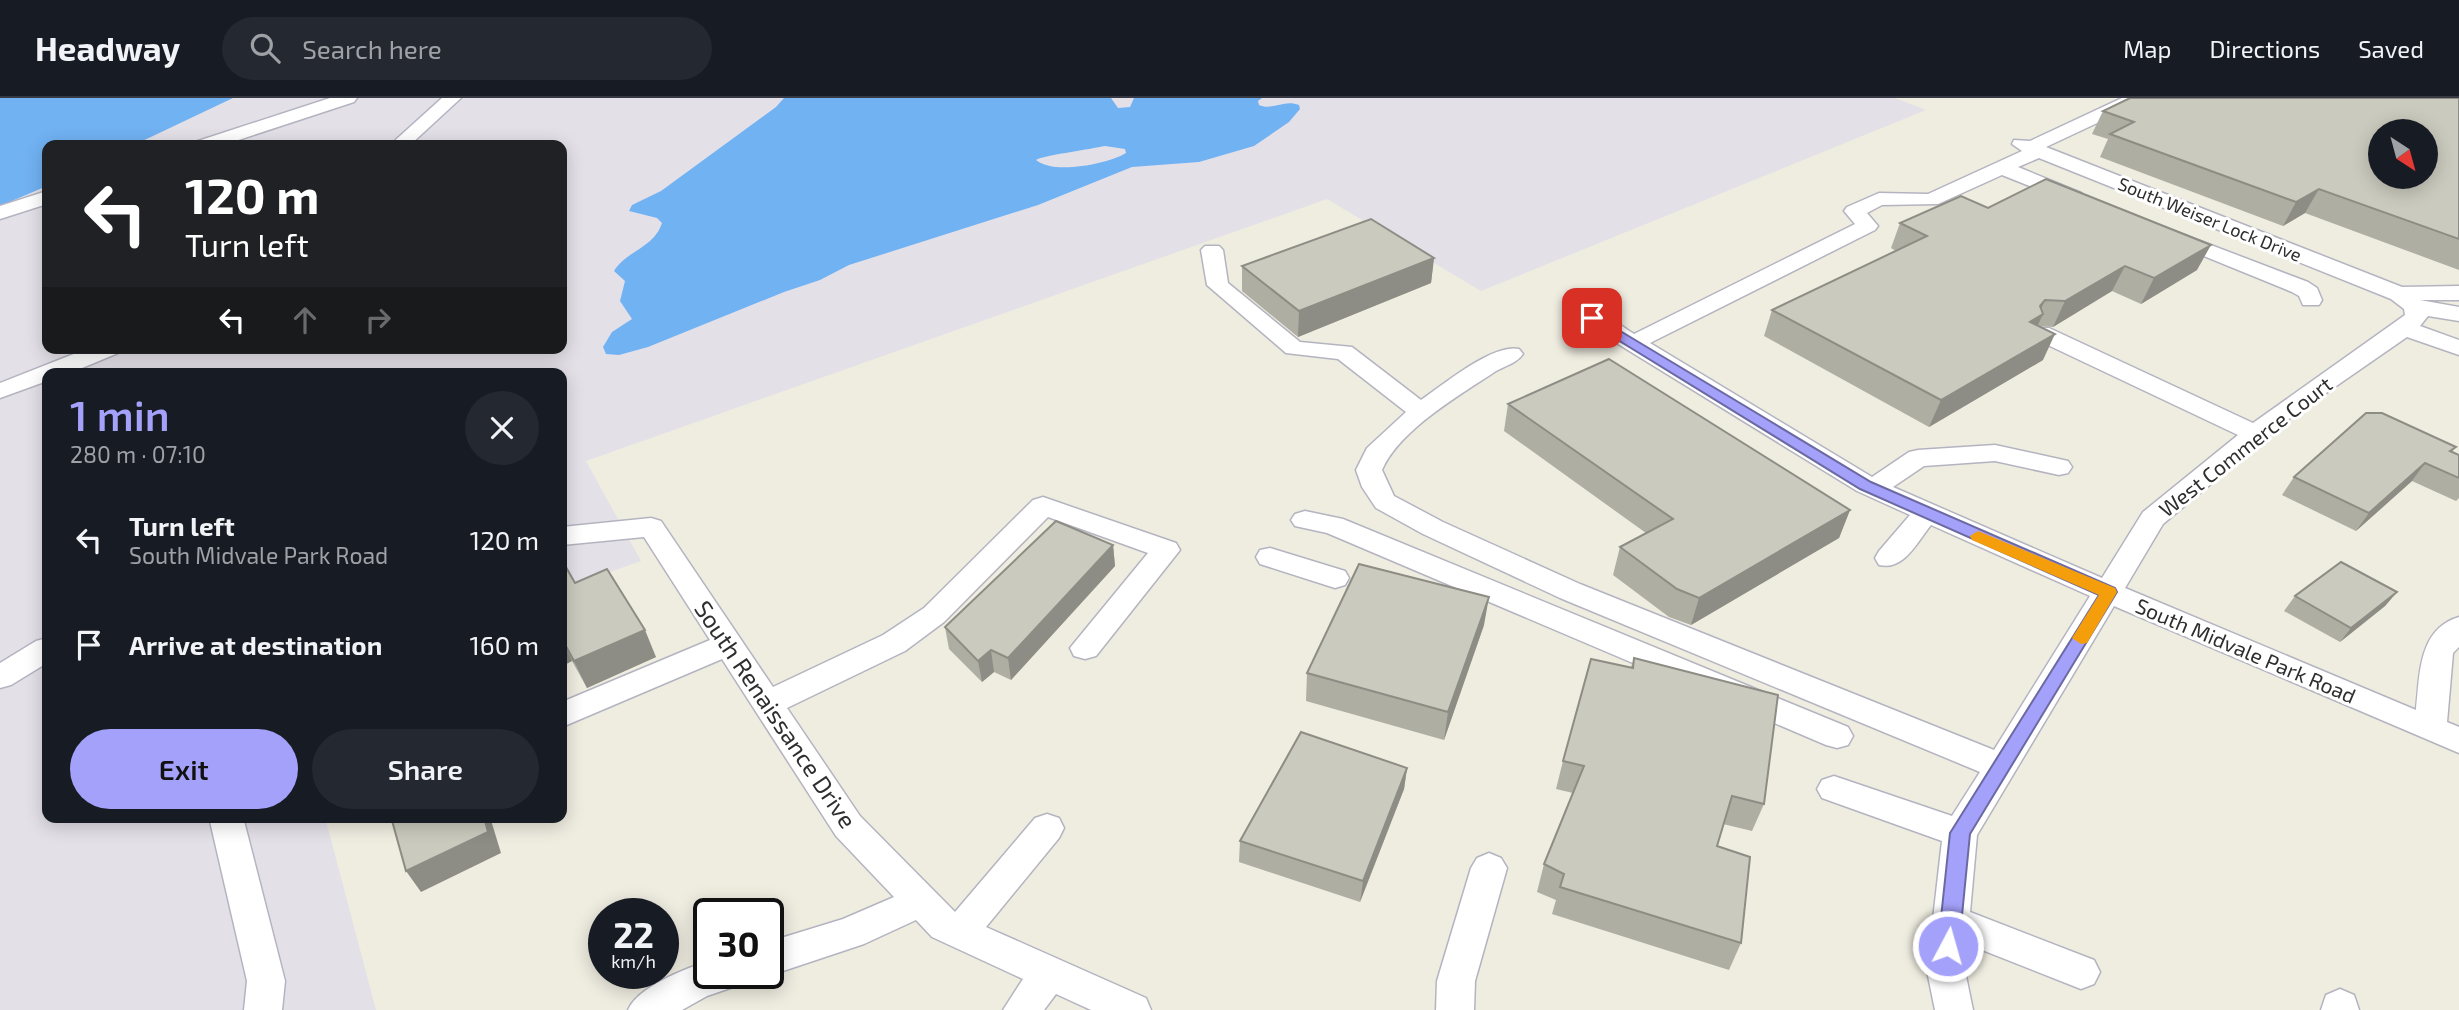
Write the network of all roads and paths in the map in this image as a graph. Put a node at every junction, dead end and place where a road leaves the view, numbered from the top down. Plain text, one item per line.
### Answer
1 (348, 98) edge
2 (452, 98) edge
3 (2136, 98) edge
4 (220, 140) edge
5 (405, 140) edge
6 (2030, 148) junction
7 (2002, 168) junction
8 (42, 199) edge
9 (2089, 203) edge
10 (0, 213) edge
11 (2151, 228) edge
12 (1213, 250) dead end
13 (2308, 258) junction
14 (2276, 278) junction
15 (2459, 292) edge
16 (2311, 300) dead end
17 (2406, 310) junction
18 (2459, 314) edge
19 (1592, 318) dead end
20 (2041, 333) edge
21 (1633, 343) junction
22 (2459, 348) edge
23 (95, 354) edge
24 (1511, 354) dead end
25 (60, 368) edge
26 (42, 375) edge
27 (0, 391) edge
28 (1421, 412) junction
29 (2255, 434) junction
30 (2059, 467) dead end
31 (1873, 488) junction
32 (1927, 513) junction
33 (1305, 520) dead end
34 (567, 535) edge
35 (1270, 557) dead end
36 (1889, 558) dead end
37 (1335, 578) dead end
38 (2109, 592) junction
39 (2459, 628) edge
40 (728, 644) junction
41 (1085, 648) dead end
42 (42, 652) edge
43 (0, 677) edge
44 (768, 704) junction
45 (567, 713) edge
46 (2430, 729) junction
47 (1837, 736) dead end
48 (2459, 741) edge
49 (2001, 767) junction
50 (1834, 789) dead end
51 (227, 823) edge
52 (1047, 828) dead end
53 (1960, 833) junction
54 (1489, 868) dead end
55 (921, 901) junction
56 (1951, 921) junction
57 (960, 932) junction
58 (784, 954) edge
59 (2081, 972) dead end
60 (1049, 973) junction
61 (693, 984) edge
62 (262, 1010) edge
63 (647, 1010) edge
64 (1022, 1010) edge
65 (1132, 1010) edge
66 (1455, 1010) edge
67 (1954, 1010) edge

1 - 4 street
2 - 5 street
3 - 6 street
6 - 7 street
6 - 13 street, South Weiser Lock Drive
7 - 9 street
7 - 21 street
8 - 10 street
11 - 14 street
12 - 28 street
13 - 14 street
13 - 17 street, South Weiser Lock Drive
14 - 16 street
15 - 17 street
17 - 18 street
17 - 22 street
17 - 29 street, West Commerce Court
19 - 21 street, South Midvale Park Road
20 - 29 street
21 - 31 street, South Midvale Park Road
23 - 25 street
24 - 28 street
26 - 27 street
28 - 49 street
29 - 38 street, West Commerce Court
30 - 31 street
31 - 32 street, South Midvale Park Road
32 - 36 street
32 - 38 street, South Midvale Park Road
33 - 47 street
34 - 40 street, South Renaissance Drive
35 - 37 street
38 - 46 street, South Midvale Park Road
38 - 49 street, West Commerce Court
39 - 46 street
40 - 44 street, South Renaissance Drive
40 - 45 street
41 - 44 street
42 - 43 street
44 - 55 street, South Renaissance Drive
46 - 48 street, South Midvale Park Road
49 - 53 street, West Commerce Court
50 - 53 street
51 - 62 street
52 - 57 street
53 - 56 street, West Commerce Court
54 - 66 street
55 - 57 street, South Renaissance Drive
55 - 58 street
56 - 59 street
56 - 67 street, West Commerce Court
57 - 60 street, South Renaissance Drive
60 - 64 street
60 - 65 street, South Renaissance Drive
61 - 63 street

